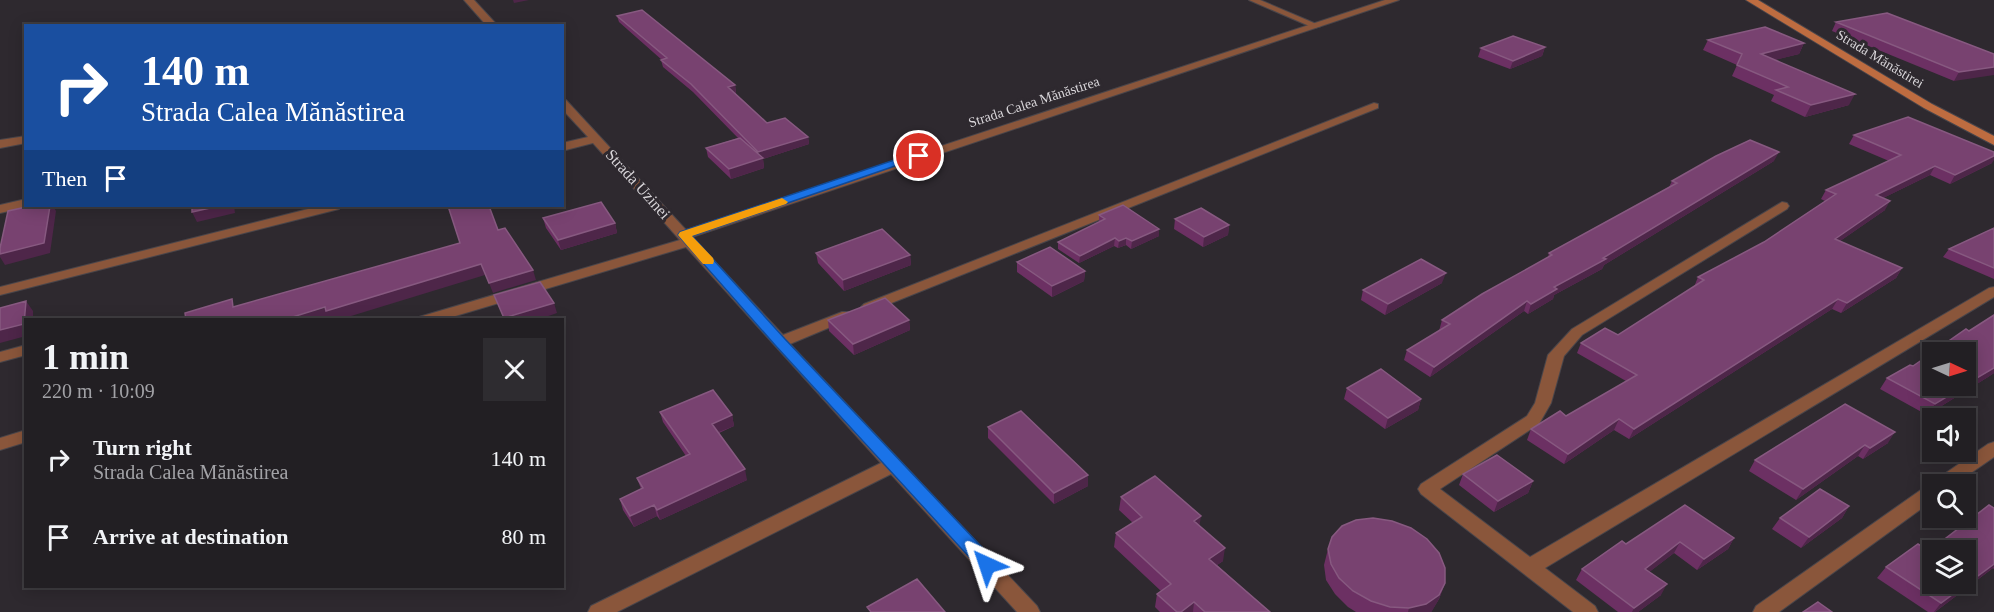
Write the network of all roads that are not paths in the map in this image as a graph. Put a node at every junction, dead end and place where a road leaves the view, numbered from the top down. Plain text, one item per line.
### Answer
1 (469, 0) edge
2 (1253, 0) edge
3 (1394, 0) edge
4 (1753, 0) edge
5 (491, 24) edge
6 (1317, 26) junction
7 (564, 104) edge
8 (1374, 106) dead end
9 (24, 139) edge
10 (596, 139) junction
11 (1994, 141) edge
12 (0, 144) edge
13 (564, 147) edge
14 (24, 203) edge
15 (1782, 206) dead end
16 (330, 207) edge
17 (0, 209) edge
18 (687, 238) junction
19 (0, 291) edge
20 (1994, 291) edge
21 (430, 318) edge
22 (780, 342) junction
23 (24, 351) edge
24 (0, 357) edge
25 (24, 437) edge
26 (0, 444) edge
27 (1994, 448) edge
28 (895, 464) junction
29 (1957, 474) edge
30 (1922, 499) edge
31 (1530, 567) junction
32 (1584, 611) edge
33 (598, 612) edge
34 (1030, 612) edge
35 (1763, 612) edge

1 - 5 street
2 - 6 lane
3 - 6 street, Strada Calea Mănăstirea
4 - 11 street, Strada Mănăstirei
6 - 18 street, Strada Calea Mănăstirea
7 - 10 street, Strada Uzinei
8 - 22 street
9 - 12 street
10 - 13 street
10 - 18 street, Strada Uzinei
14 - 17 street
15 - 31 street
16 - 19 street
18 - 21 street, Strada Calea Mănăstirea
18 - 22 street, Strada Uzinei
20 - 31 street
22 - 28 street, Strada Uzinei
23 - 24 street
25 - 26 street
27 - 29 street
28 - 33 street
28 - 34 street, Strada Uzinei
30 - 35 street
31 - 32 street

